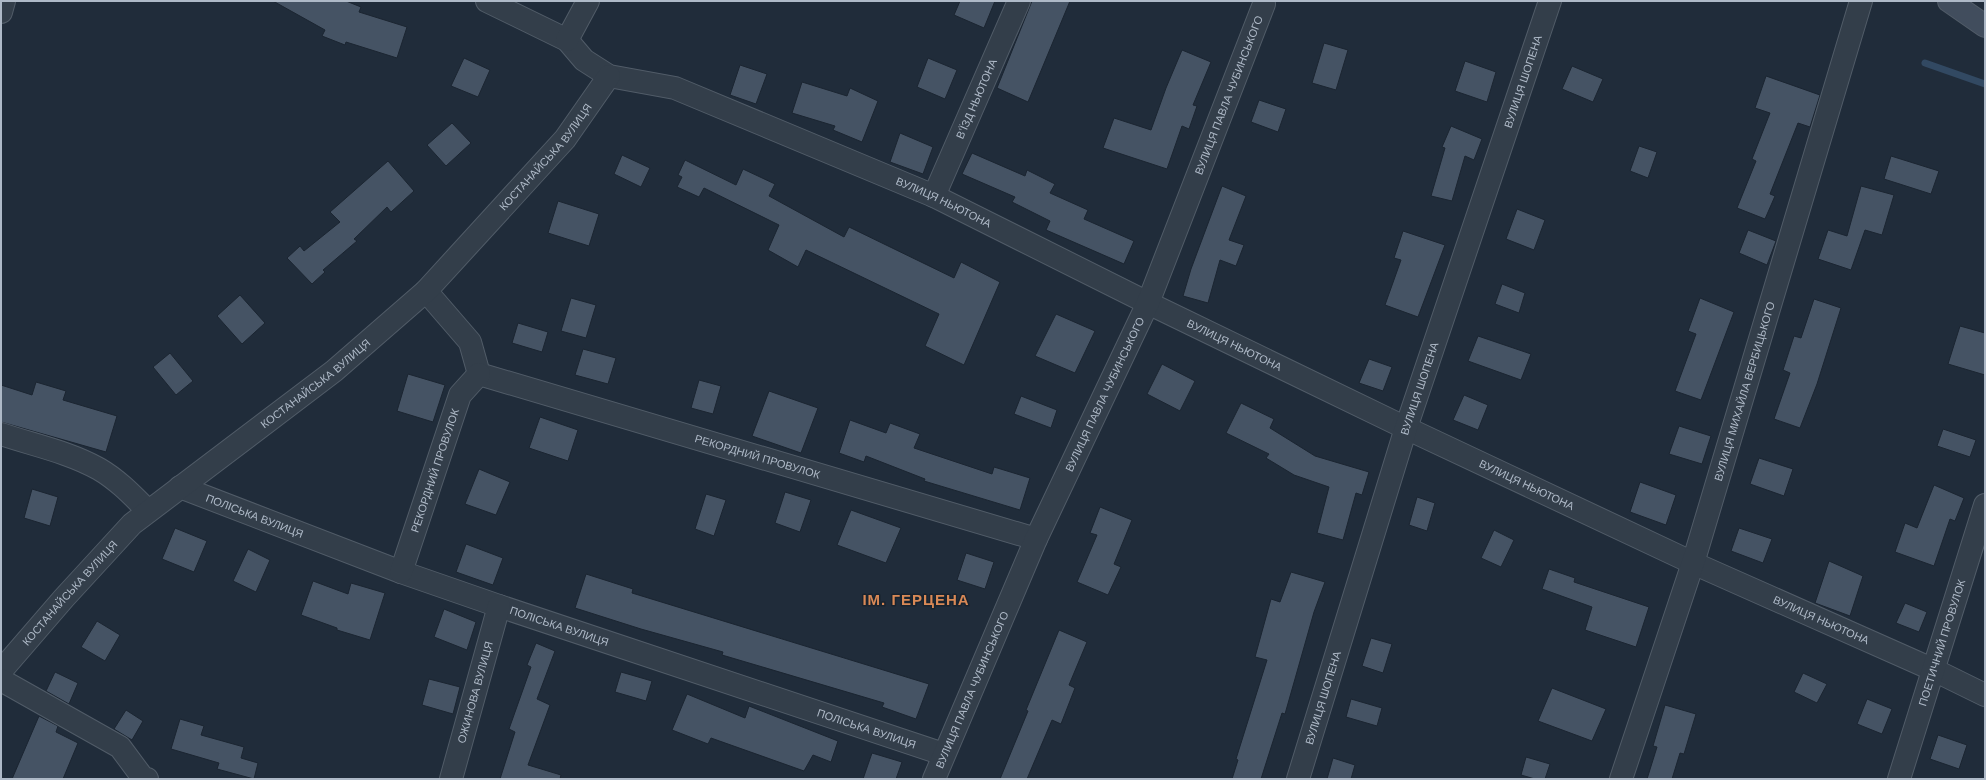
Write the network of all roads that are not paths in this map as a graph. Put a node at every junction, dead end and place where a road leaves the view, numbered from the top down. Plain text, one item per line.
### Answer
1 (4, 1) edge
2 (487, 1) edge
3 (588, 1) edge
4 (1019, 1) edge
5 (1550, 1) edge
6 (1861, 1) edge
7 (1949, 1) edge
8 (1264, 4) dead end
9 (1, 12) edge
10 (1985, 26) edge
11 (567, 40) junction
12 (609, 76) junction
13 (934, 196) junction
14 (426, 291) junction
15 (1148, 304) junction
16 (479, 374) junction
17 (1406, 428) junction
18 (1, 434) edge
19 (180, 487) junction
20 (1985, 505) edge
21 (148, 511) junction
22 (1036, 539) junction
23 (1693, 563) junction
24 (401, 572) junction
25 (499, 606) junction
26 (1934, 670) junction
27 (1, 671) edge
28 (1, 680) edge
29 (1985, 695) edge
30 (943, 754) junction
31 (147, 779) edge
32 (451, 779) edge
33 (934, 779) edge
34 (1298, 779) edge
35 (1621, 779) edge
36 (1899, 779) edge

1 - 9 street
2 - 11 street, ВУЛИЦЯ НЬЮТОНА
3 - 11 street
4 - 13 street, В’ЇЗД НЬЮТОНА
5 - 17 street, ВУЛИЦЯ ШОПЕНА
6 - 23 street, ВУЛИЦЯ МИХАЙЛА ВЕРБИЦЬКОГО
7 - 10 main road
8 - 15 street, ВУЛИЦЯ ПАВЛА ЧУБИНСЬКОГО
11 - 12 street, ВУЛИЦЯ НЬЮТОНА
12 - 13 street, ВУЛИЦЯ НЬЮТОНА
12 - 14 street, КОСТАНАЙСЬКА ВУЛИЦЯ
13 - 15 street, ВУЛИЦЯ НЬЮТОНА
14 - 16 street
14 - 19 street, КОСТАНАЙСЬКА ВУЛИЦЯ
15 - 17 street, ВУЛИЦЯ НЬЮТОНА
15 - 22 street, ВУЛИЦЯ ПАВЛА ЧУБИНСЬКОГО
16 - 22 street, РЕКОРДНИЙ ПРОВУЛОК
16 - 24 street, РЕКОРДНИЙ ПРОВУЛОК
17 - 23 street, ВУЛИЦЯ НЬЮТОНА
17 - 34 street, ВУЛИЦЯ ШОПЕНА
18 - 21 street
19 - 21 street, КОСТАНАЙСЬКА ВУЛИЦЯ
19 - 24 street, ПОЛІСЬКА ВУЛИЦЯ
20 - 26 street, ПОЕТИЧНИЙ ПРОВУЛОК
21 - 27 street, КОСТАНАЙСЬКА ВУЛИЦЯ
22 - 30 street, ВУЛИЦЯ ПАВЛА ЧУБИНСЬКОГО
23 - 26 street, ВУЛИЦЯ НЬЮТОНА
23 - 35 street, ВУЛИЦЯ МИХАЙЛА ВЕРБИЦЬКОГО
24 - 25 street, ПОЛІСЬКА ВУЛИЦЯ
25 - 30 street, ПОЛІСЬКА ВУЛИЦЯ
25 - 32 street, ОЖИНОВА ВУЛИЦЯ
26 - 29 street, ВУЛИЦЯ НЬЮТОНА
26 - 36 street, ПОЕТИЧНИЙ ПРОВУЛОК
28 - 31 street
30 - 33 street, ВУЛИЦЯ ПАВЛА ЧУБИНСЬКОГО

